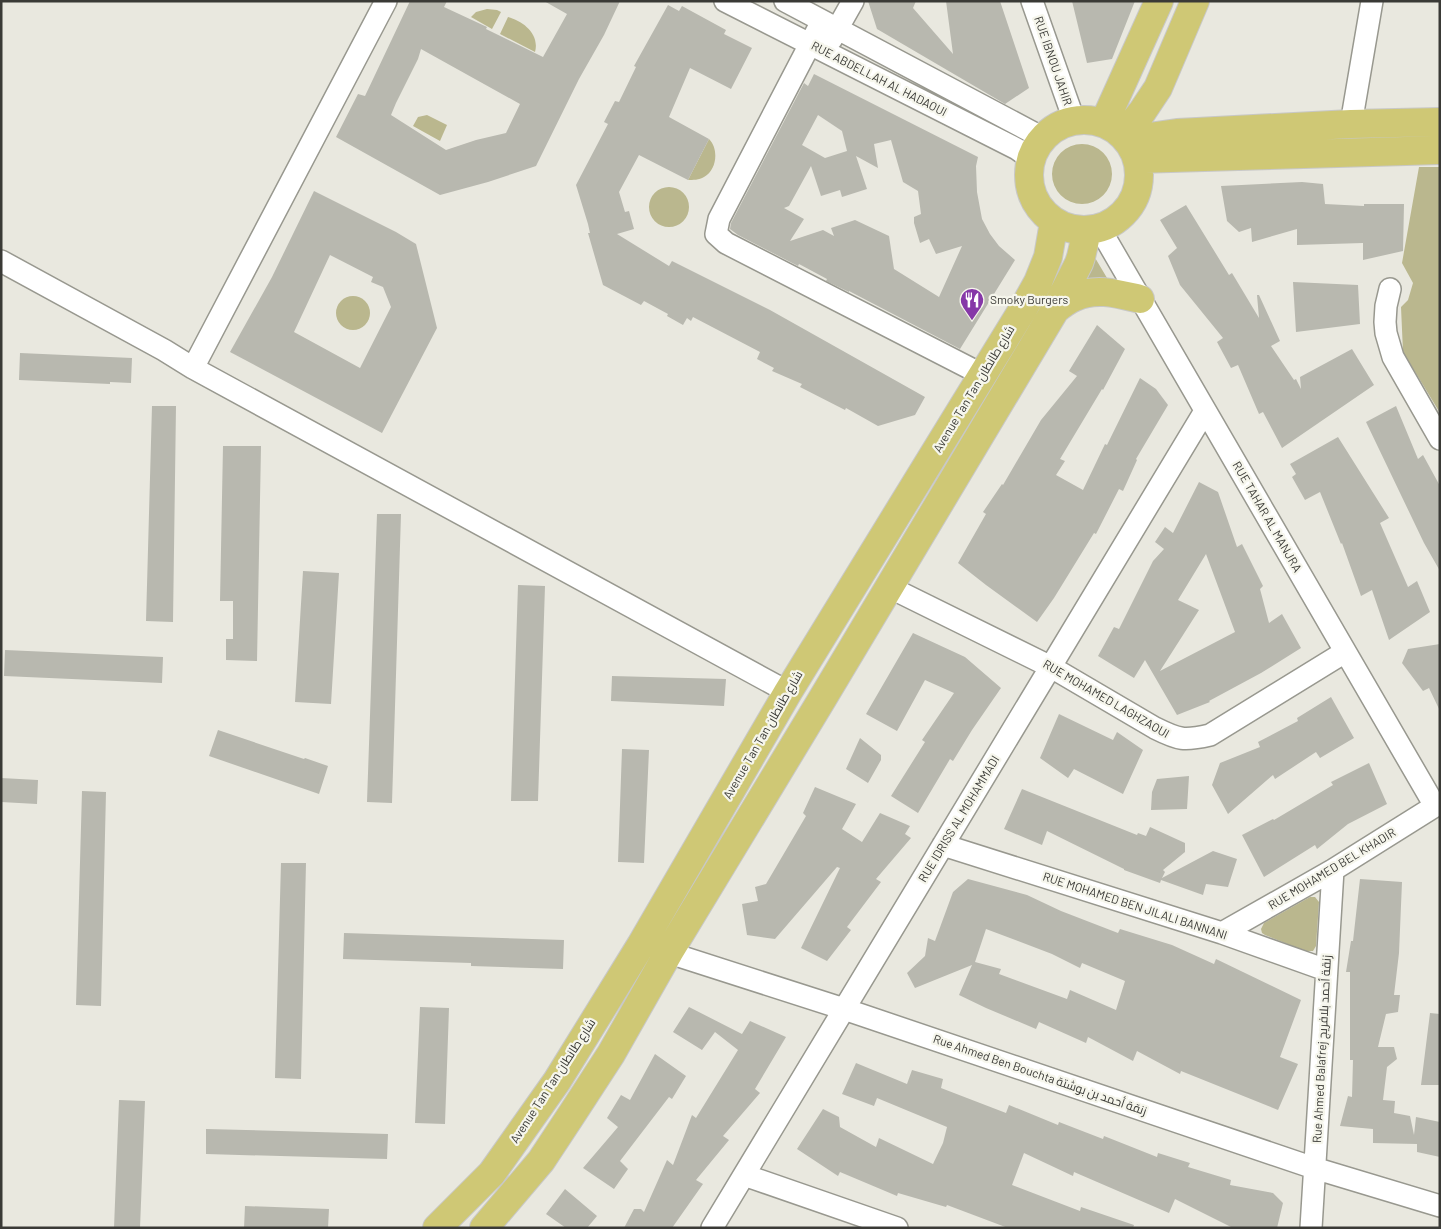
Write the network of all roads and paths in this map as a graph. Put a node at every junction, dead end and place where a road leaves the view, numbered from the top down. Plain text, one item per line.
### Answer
1 (386, 1) edge
2 (725, 1) edge
3 (785, 1) edge
4 (853, 1) edge
5 (1032, 1) edge
6 (1159, 1) edge
7 (1195, 1) edge
8 (1372, 1) edge
9 (830, 25) junction
10 (817, 48) junction
11 (1074, 120) junction
12 (1440, 122) edge
13 (1351, 124) junction
14 (1123, 139) junction
15 (1037, 149) junction
16 (1440, 150) edge
17 (1054, 222) junction
18 (1093, 230) junction
19 (1, 261) edge
20 (1390, 289) dead end
21 (1140, 299) junction
22 (1055, 310) junction
23 (193, 368) junction
24 (983, 375) junction
25 (1206, 411) junction
26 (1440, 438) edge
27 (889, 587) junction
28 (1345, 652) junction
29 (1051, 667) junction
30 (788, 692) junction
31 (1437, 804) edge
32 (943, 845) junction
33 (1333, 870) junction
34 (1222, 933) junction
35 (640, 945) junction
36 (669, 952) junction
37 (1326, 970) junction
38 (844, 1009) junction
39 (1314, 1168) junction
40 (744, 1175) junction
41 (1440, 1206) edge
42 (437, 1228) edge
43 (484, 1228) edge
44 (712, 1228) edge
45 (897, 1228) edge
46 (1311, 1228) edge

1 - 23 street
2 - 10 street, RUE ABDELLAH AL HADAOUI
3 - 9 street, RUE ABDELLAH AL HADAOUI
4 - 9 street
5 - 11 street, RUE IBNOU JAHIR
6 - 14 main road
7 - 14 main road
8 - 13 street
9 - 10 street
9 - 15 street, RUE ABDELLAH AL HADAOUI
10 - 15 street, RUE ABDELLAH AL HADAOUI
10 - 24 street
11 - 14 main road
11 - 15 main road
12 - 13 main road
13 - 14 main road
14 - 16 main road
14 - 18 main road
15 - 17 main road
17 - 18 main road
17 - 24 main road, Avenue Tan Tan شارع طانطان
18 - 21 street, RUE TAHAR AL MANJRA
18 - 22 main road
19 - 23 street
20 - 26 street
21 - 22 main road
21 - 25 street, RUE TAHAR AL MANJRA
22 - 27 main road
23 - 30 street
24 - 30 main road, Avenue Tan Tan شارع طانطان
25 - 28 street, RUE TAHAR AL MANJRA
25 - 29 street, RUE IDRISS AL MOHAMMADI
27 - 29 street, RUE MOHAMED LAGHZAOUI
27 - 36 main road
28 - 29 street, RUE MOHAMED LAGHZAOUI
28 - 31 street, RUE TAHAR AL MANJRA
29 - 32 street, RUE IDRISS AL MOHAMMADI
30 - 35 main road, Avenue Tan Tan شارع طانطان
31 - 33 street, RUE MOHAMED BEL KHADIR
32 - 34 street, RUE MOHAMED BEN JILALI BANNANI
32 - 38 street, RUE IDRISS AL MOHAMMADI
33 - 34 street, RUE MOHAMED BEL KHADIR
33 - 37 street, Rue Ahmed Balafrej زنقة أحمد بلافريج
34 - 37 street, RUE MOHAMED BEN JILALI BANNANI
35 - 36 street, Rue Ahmed Ben Bouchta زنقة أحمد بن بوشتة
35 - 42 main road, Avenue Tan Tan شارع طانطان
36 - 38 street, Rue Ahmed Ben Bouchta زنقة أحمد بن بوشتة
36 - 43 main road
37 - 39 street, Rue Ahmed Balafrej زنقة أحمد بلافريج
38 - 39 street, Rue Ahmed Ben Bouchta زنقة أحمد بن بوشتة
38 - 40 street, RUE IDRISS AL MOHAMMADI
39 - 41 street, Rue Ahmed Ben Bouchta زنقة أحمد بن بوشتة
39 - 46 street, Rue Ahmed Balafrej زنقة أحمد بلافريج
40 - 44 street, RUE IDRISS AL MOHAMMADI
40 - 45 street

